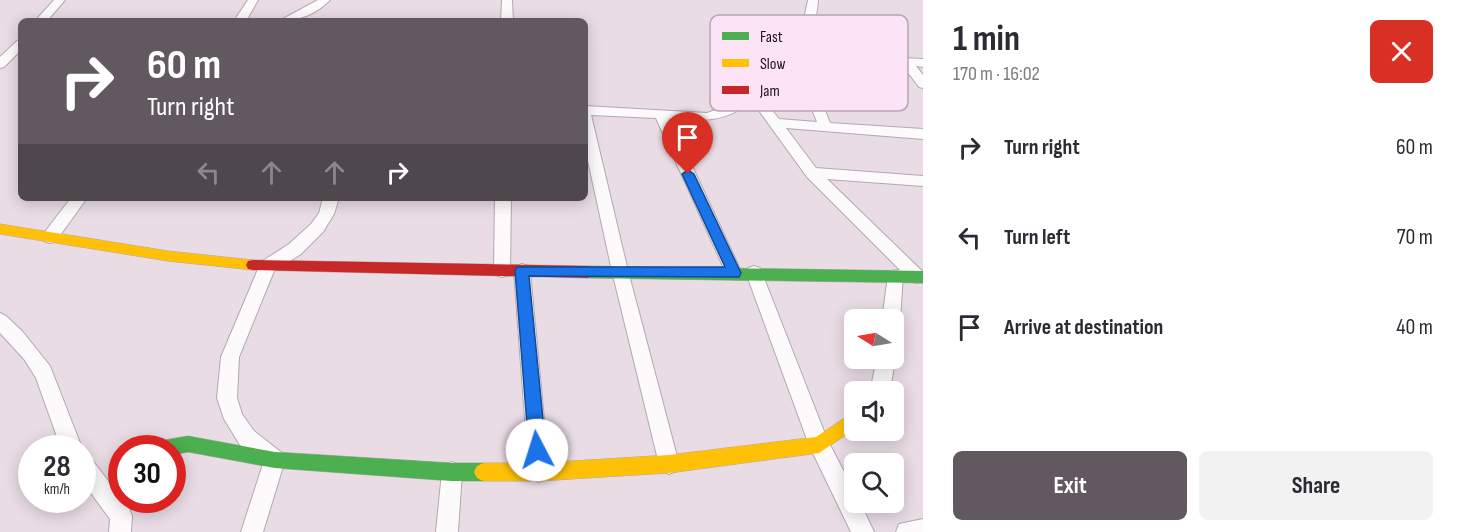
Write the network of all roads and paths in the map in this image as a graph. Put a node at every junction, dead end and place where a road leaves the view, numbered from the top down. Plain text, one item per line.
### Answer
1 (60, 0) edge
2 (253, 0) edge
3 (325, 0) edge
4 (507, 0) edge
5 (813, 0) edge
6 (811, 15) edge
7 (44, 18) edge
8 (242, 18) edge
9 (292, 18) edge
10 (507, 18) edge
11 (18, 46) edge
12 (908, 62) edge
13 (908, 63) edge
14 (923, 63) edge
15 (0, 64) edge
16 (923, 84) edge
17 (588, 110) edge
18 (726, 111) edge
19 (765, 111) edge
20 (818, 111) edge
21 (661, 114) junction
22 (773, 123) junction
23 (825, 126) junction
24 (588, 130) edge
25 (923, 134) edge
26 (812, 173) junction
27 (923, 181) edge
28 (77, 201) edge
29 (330, 201) edge
30 (503, 201) edge
31 (0, 229) edge
32 (50, 237) junction
33 (267, 267) junction
34 (502, 270) junction
35 (522, 271) junction
36 (620, 271) junction
37 (734, 273) junction
38 (754, 273) junction
39 (896, 276) junction
40 (920, 277) edge
41 (892, 309) edge
42 (0, 321) edge
43 (844, 427) edge
44 (64, 435) edge
45 (186, 444) edge
46 (819, 445) junction
47 (275, 460) junction
48 (669, 464) junction
49 (452, 472) junction
50 (539, 472) junction
51 (96, 483) edge
52 (121, 520) edge
53 (923, 530) edge
54 (252, 532) edge
55 (447, 532) edge
56 (863, 532) edge
57 (907, 532) edge

1 - 7 street
2 - 8 street
3 - 9 street
4 - 10 street
5 - 6 street
11 - 15 street
12 - 14 street
13 - 16 street
17 - 21 street
18 - 21 street
19 - 22 street
20 - 23 street
21 - 37 street
22 - 23 street
22 - 26 street
23 - 25 street
24 - 36 street
26 - 27 street
26 - 40 street
28 - 32 street
29 - 33 street
30 - 34 street
31 - 32 street
32 - 33 street
33 - 34 street
33 - 47 street
34 - 35 street
35 - 36 street
35 - 50 street
36 - 37 street
36 - 48 street
37 - 38 street
38 - 39 street
38 - 46 street
39 - 40 street
39 - 41 street
42 - 44 street
43 - 46 street
45 - 47 street
46 - 48 street
46 - 56 street
47 - 49 street
47 - 54 street
48 - 50 street
49 - 50 street
49 - 55 street
51 - 52 street
53 - 57 street

